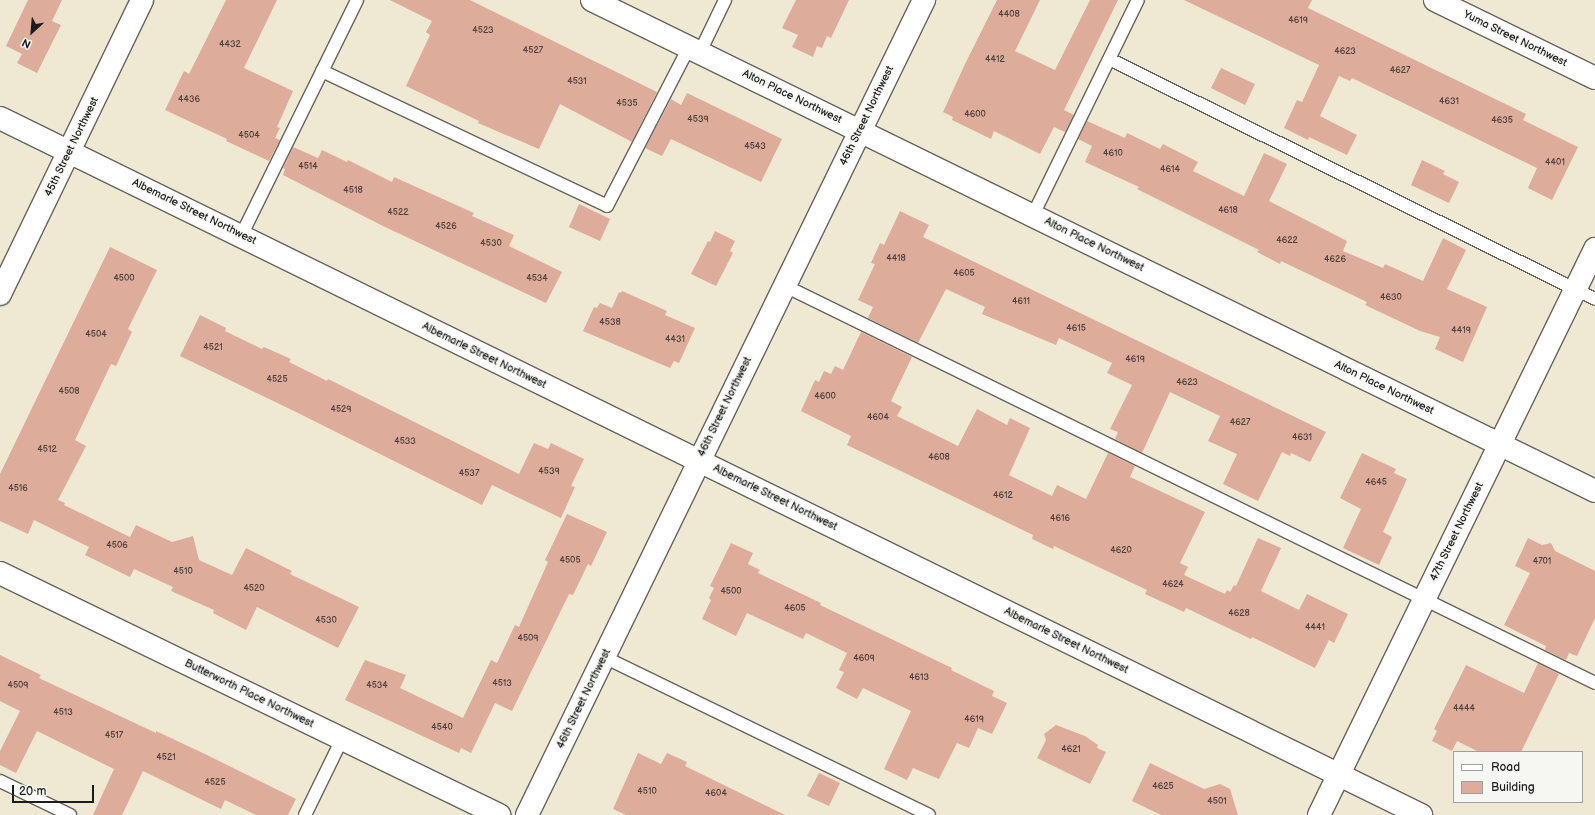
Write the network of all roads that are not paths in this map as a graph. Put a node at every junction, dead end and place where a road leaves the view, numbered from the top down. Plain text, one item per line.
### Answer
1 (142, 0) edge
2 (357, 0) edge
3 (592, 0) edge
4 (725, 0) edge
5 (924, 0) edge
6 (1138, 0) edge
7 (1435, 0) edge
8 (694, 50) junction
9 (1109, 59) junction
10 (322, 71) junction
11 (1595, 78) edge
12 (0, 118) edge
13 (860, 131) junction
14 (70, 152) junction
15 (1033, 215) junction
16 (241, 236) junction
17 (1595, 249) edge
18 (785, 286) junction
19 (1576, 289) junction
20 (0, 294) edge
21 (1595, 299) edge
22 (1500, 445) junction
23 (699, 461) junction
24 (1595, 491) edge
25 (0, 573) edge
26 (1425, 599) junction
27 (604, 657) junction
28 (1595, 683) edge
29 (342, 739) junction
30 (1339, 775) junction
31 (0, 781) edge
32 (70, 815) edge
33 (305, 815) edge
34 (499, 815) edge
35 (527, 815) edge
36 (928, 815) edge
37 (1320, 815) edge
38 (1421, 815) edge

1 - 14 street, 45th Street Northwest
2 - 10 lane
3 - 8 street, Alton Place Northwest
4 - 8 lane
5 - 13 street, 46th Street Northwest
6 - 9 lane
7 - 11 street, Yuma Street Northwest
8 - 10 lane
8 - 13 street, Alton Place Northwest
9 - 15 lane
9 - 19 lane
10 - 16 lane
12 - 14 street, Albemarle Street Northwest
13 - 15 street, Alton Place Northwest
13 - 18 street, 46th Street Northwest
14 - 16 street, Albemarle Street Northwest
14 - 20 street, 45th Street Northwest
15 - 22 street, Alton Place Northwest
16 - 23 street, Albemarle Street Northwest
17 - 19 street, 47th Street Northwest
18 - 23 street, 46th Street Northwest
18 - 26 lane
19 - 21 lane
19 - 22 street, 47th Street Northwest
22 - 24 street, Alton Place Northwest
22 - 26 street, 47th Street Northwest
23 - 27 street, 46th Street Northwest
23 - 30 street, Albemarle Street Northwest
25 - 29 street, Butterworth Place Northwest
26 - 28 lane
26 - 30 street, 47th Street Northwest
27 - 35 street, 46th Street Northwest
27 - 36 lane
29 - 33 lane
29 - 34 street, Butterworth Place Northwest
30 - 37 street, 47th Street Northwest
30 - 38 street, Albemarle Street Northwest
31 - 32 lane

